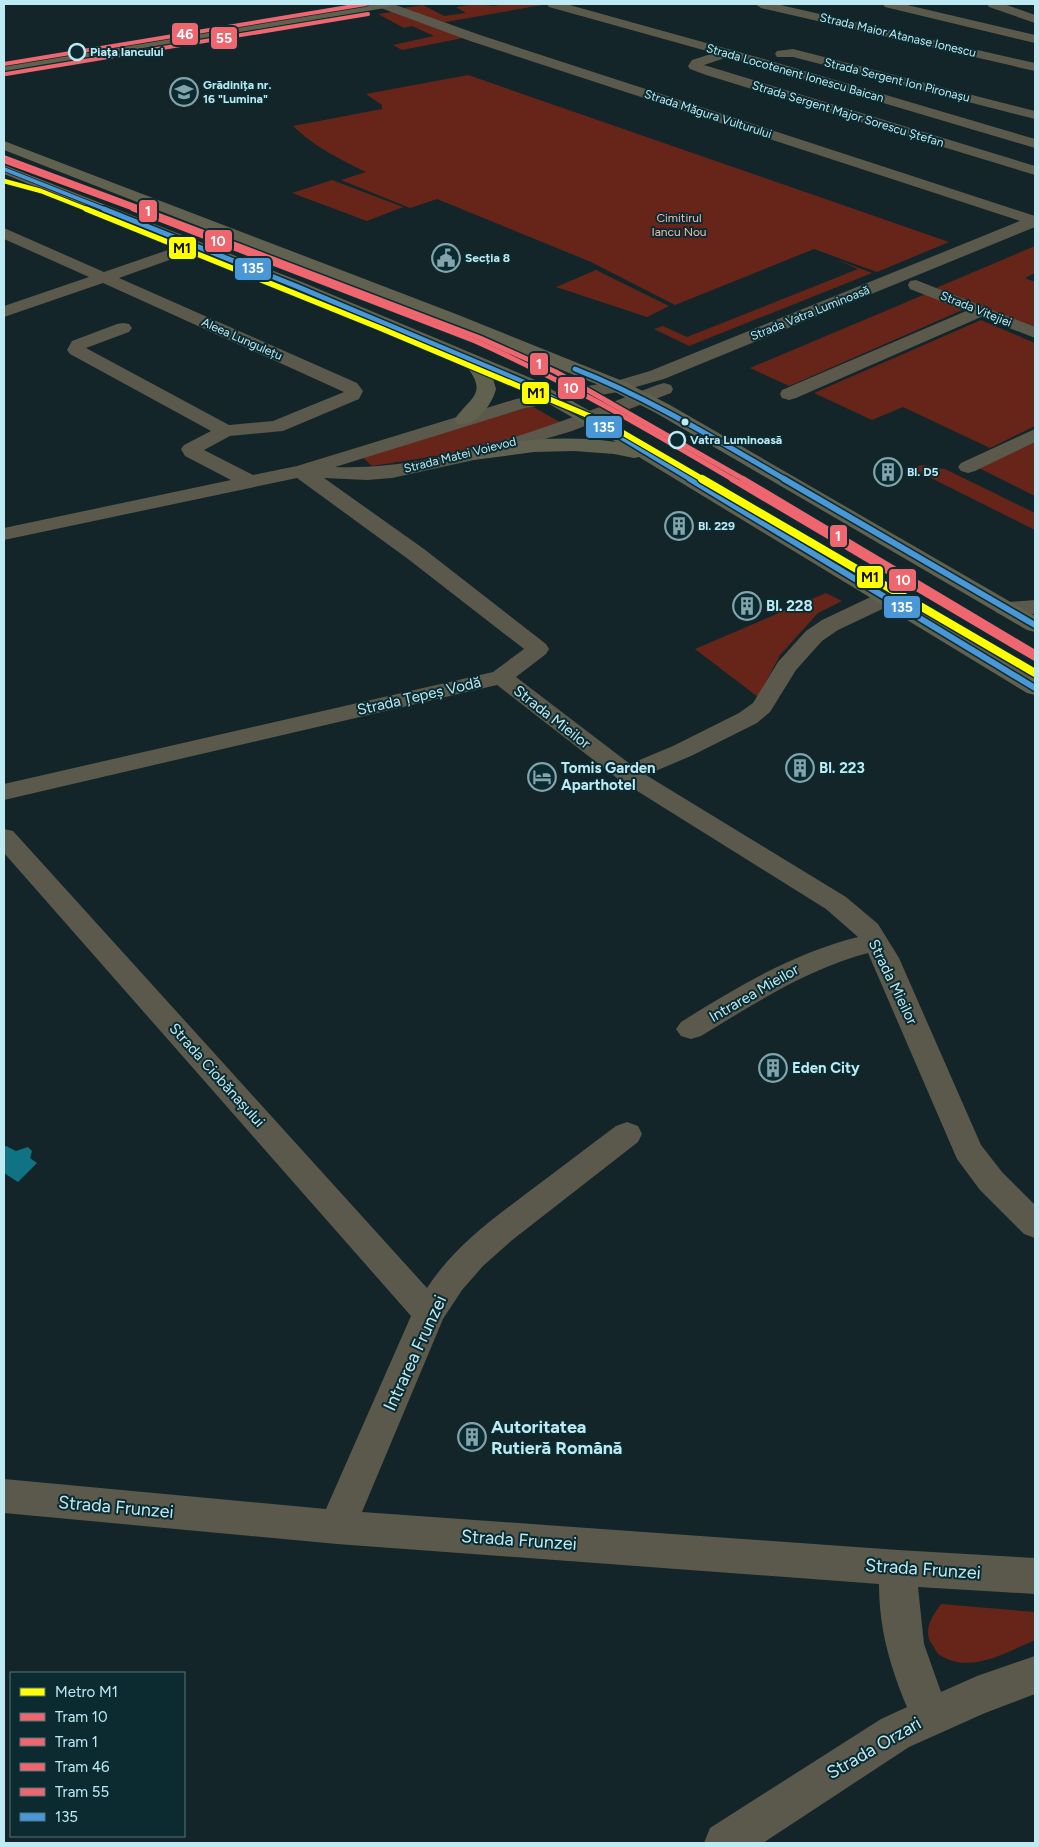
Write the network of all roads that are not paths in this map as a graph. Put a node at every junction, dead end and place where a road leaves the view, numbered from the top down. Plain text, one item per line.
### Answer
1 (331, 4) edge
2 (383, 4) edge
3 (553, 4) edge
4 (760, 4) edge
5 (889, 4) edge
6 (993, 4) edge
7 (1035, 5) edge
8 (1012, 11) junction
9 (1035, 19) edge
10 (1035, 39) edge
11 (728, 53) junction
12 (4, 58) edge
13 (759, 62) junction
14 (4, 67) edge
15 (1035, 67) edge
16 (1035, 116) edge
17 (1035, 144) edge
18 (6, 145) edge
19 (4, 169) edge
20 (1035, 172) edge
21 (1035, 221) edge
22 (4, 233) edge
23 (1035, 235) edge
24 (194, 246) junction
25 (103, 277) junction
26 (916, 284) junction
27 (981, 311) junction
28 (4, 312) edge
29 (123, 328) dead end
30 (1035, 333) edge
31 (468, 357) junction
32 (618, 386) junction
33 (580, 392) joint
34 (789, 394) dead end
35 (552, 397) junction
36 (643, 398) junction
37 (613, 409) joint
38 (590, 418) junction
39 (464, 420) junction
40 (226, 431) junction
41 (1035, 435) edge
42 (474, 454) junction
43 (663, 462) junction
44 (968, 467) dead end
45 (301, 471) junction
46 (251, 482) junction
47 (4, 534) edge
48 (887, 598) junction
49 (1035, 607) edge
50 (1005, 608) junction
51 (1035, 625) edge
52 (501, 677) junction
53 (1035, 688) edge
54 (627, 774) junction
55 (4, 792) edge
56 (5, 839) edge
57 (876, 942) junction
58 (691, 1029) dead end
59 (628, 1134) dead end
60 (1035, 1225) edge
61 (430, 1313) junction
62 (4, 1496) edge
63 (337, 1527) junction
64 (898, 1568) junction
65 (1035, 1576) edge
66 (1035, 1675) edge
67 (931, 1715) junction
68 (725, 1843) edge

1 - 12 main road
2 - 14 main road
2 - 21 street, Strada Măgura Vulturului
3 - 11 street, Strada Locotenent Ionescu Baican
4 - 15 street, Strada Maior Atanase Ionescu
5 - 10 street
6 - 8 street
7 - 8 street
8 - 9 street
11 - 13 street, Strada Locotenent Ionescu Baican
11 - 20 street, Strada Sergent Major Sorescu Ștefan
13 - 16 street, Strada Sergent Ion Pironașu
13 - 17 street, Strada Locotenent Ionescu Baican
18 - 32 main road
19 - 24 main road
21 - 32 street, Strada Vatra Luminoasă
22 - 25 street, Aleea Lungulețu
23 - 26 street, Strada Vatra Luminoasă
24 - 25 street
24 - 31 main road
25 - 28 street
25 - 40 street, Aleea Lungulețu
26 - 27 street, Strada Vitejiei
26 - 36 street, Strada Vatra Luminoasă
27 - 30 street, Strada Vitejiei
27 - 34 street
29 - 40 street
31 - 35 main road
31 - 39 main road
32 - 33 street, Strada Vatra Luminoasă
32 - 36 main road
33 - 35 street, Strada Matei Voievod
35 - 38 main road
35 - 39 street, Strada Matei Voievod
36 - 37 street, Strada Vatra Luminoasă
36 - 50 main road
37 - 38 street, Strada Matei Voievod
38 - 42 street, Strada Matei Voievod
38 - 43 main road
39 - 45 street, Strada Matei Voievod
40 - 46 street, Aleea Lungulețu
41 - 44 street
42 - 43 main road
42 - 45 street, Strada Matei Voievod
43 - 48 main road
45 - 46 street, Strada Matei Voievod
45 - 52 street, Strada Țepeș Vodă
46 - 47 street, Strada Matei Voievod
48 - 53 main road
48 - 54 street
49 - 50 street
50 - 51 main road
52 - 54 street, Strada Mieilor
52 - 55 street, Strada Țepeș Vodă
54 - 57 street, Strada Mieilor
56 - 61 street, Strada Ciobănașului
57 - 58 street, Intrarea Mieilor
57 - 60 street, Strada Mieilor
59 - 61 street, Intrarea Frunzei
61 - 63 street, Intrarea Frunzei
62 - 63 street, Strada Frunzei
63 - 64 street, Strada Frunzei
64 - 65 street, Strada Frunzei
64 - 67 street
66 - 67 street, Strada Orzari
67 - 68 street, Strada Orzari

